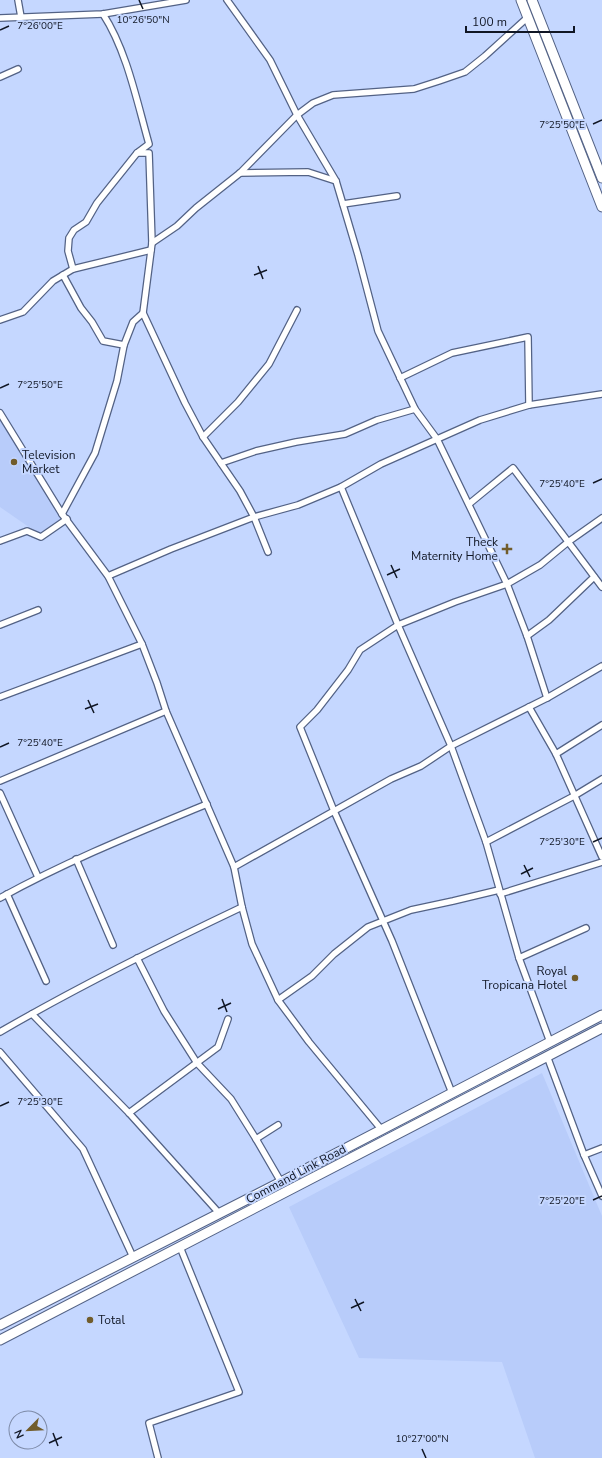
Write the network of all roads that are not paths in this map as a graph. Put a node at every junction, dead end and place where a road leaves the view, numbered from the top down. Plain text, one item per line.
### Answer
1 (18, 0) edge
2 (186, 0) edge
3 (227, 0) edge
4 (521, 0) edge
5 (532, 0) edge
6 (103, 14) junction
7 (21, 17) junction
8 (528, 17) junction
9 (0, 18) edge
10 (18, 69) dead end
11 (0, 77) edge
12 (297, 115) junction
13 (137, 154) junction
14 (240, 174) junction
15 (602, 178) edge
16 (336, 181) junction
17 (398, 196) dead end
18 (343, 204) junction
19 (602, 208) edge
20 (152, 243) junction
21 (151, 250) junction
22 (73, 269) junction
23 (63, 275) junction
24 (297, 310) dead end
25 (143, 313) junction
26 (0, 320) edge
27 (124, 346) junction
28 (400, 378) junction
29 (602, 394) edge
30 (529, 405) junction
31 (415, 408) junction
32 (0, 413) edge
33 (203, 437) junction
34 (438, 438) junction
35 (221, 463) junction
36 (341, 487) junction
37 (469, 504) junction
38 (62, 514) junction
39 (254, 517) junction
40 (602, 518) edge
41 (67, 519) junction
42 (0, 541) edge
43 (568, 542) junction
44 (268, 552) dead end
45 (108, 576) junction
46 (594, 577) junction
47 (507, 584) junction
48 (602, 587) edge
49 (38, 610) dead end
50 (0, 625) edge
51 (398, 625) junction
52 (527, 636) junction
53 (142, 644) junction
54 (602, 666) edge
55 (0, 697) edge
56 (547, 698) junction
57 (530, 707) junction
58 (166, 711) junction
59 (602, 725) edge
60 (451, 746) junction
61 (556, 754) junction
62 (602, 779) edge
63 (0, 781) edge
64 (0, 793) edge
65 (574, 796) junction
66 (207, 804) junction
67 (334, 811) junction
68 (486, 842) junction
69 (602, 856) edge
70 (76, 859) junction
71 (602, 862) edge
72 (234, 867) junction
73 (38, 877) junction
74 (499, 892) junction
75 (7, 894) junction
76 (0, 898) edge
77 (242, 907) junction
78 (383, 922) junction
79 (586, 928) dead end
80 (113, 945) dead end
81 (137, 958) junction
82 (519, 958) junction
83 (46, 981) dead end
84 (278, 1000) junction
85 (32, 1014) junction
86 (602, 1015) edge
87 (228, 1019) dead end
88 (602, 1028) edge
89 (0, 1032) edge
90 (550, 1042) junction
91 (0, 1052) edge
92 (547, 1056) junction
93 (196, 1063) junction
94 (491, 1072) junction
95 (497, 1082) junction
96 (452, 1093) junction
97 (129, 1113) junction
98 (278, 1125) dead end
99 (381, 1129) junction
100 (256, 1139) junction
101 (602, 1148) edge
102 (584, 1155) junction
103 (281, 1182) junction
104 (602, 1196) edge
105 (220, 1214) junction
106 (180, 1248) junction
107 (133, 1257) junction
108 (0, 1325) edge
109 (0, 1340) edge
110 (158, 1458) edge

1 - 7 street
2 - 6 street
3 - 12 street
4 - 8 main road
5 - 15 main road
6 - 7 street
6 - 13 street
7 - 9 street
8 - 12 street
8 - 19 main road
10 - 11 street
12 - 14 street
12 - 16 street
13 - 20 street
13 - 22 street
14 - 16 street
14 - 20 street
16 - 18 street
17 - 18 street
18 - 28 street
20 - 21 street
21 - 22 street
21 - 25 street
22 - 23 street
23 - 26 street
23 - 27 street
24 - 33 street
25 - 27 street
25 - 33 street
27 - 38 street
28 - 30 street
28 - 31 street
29 - 30 street
30 - 34 street
31 - 34 street
31 - 35 street
32 - 38 street
33 - 35 street
34 - 36 street
34 - 37 street
35 - 39 street
36 - 39 street
36 - 51 street
37 - 43 street
37 - 47 street
38 - 41 street
39 - 44 street
39 - 45 street
40 - 43 street
41 - 42 street
41 - 45 street
43 - 46 street
43 - 47 street
45 - 53 street
46 - 48 street
46 - 52 street
47 - 51 street
47 - 52 street
49 - 50 street
51 - 60 street
51 - 67 street
52 - 56 street
53 - 55 street
53 - 58 street
54 - 56 street
56 - 57 street
57 - 60 street
57 - 61 street
58 - 63 street
58 - 66 street
59 - 61 street
60 - 67 street
60 - 68 street
61 - 65 street
62 - 65 street
64 - 73 street
65 - 68 street
65 - 69 street
66 - 70 street
66 - 72 street
67 - 72 street
67 - 78 street
68 - 74 street
70 - 73 street
70 - 80 street
71 - 74 street
72 - 77 street
73 - 75 street
74 - 78 street
74 - 82 street
75 - 76 street
75 - 83 street
77 - 81 street
77 - 84 street
78 - 84 street
78 - 96 street
79 - 82 street
81 - 85 street
81 - 93 street
82 - 90 street
84 - 99 street
85 - 89 street
85 - 97 street
86 - 90 main road, Command Link Road
87 - 93 street
88 - 92 main road, Command Link Road
90 - 94 main road, Command Link Road
91 - 107 street
92 - 95 main road, Command Link Road
92 - 102 street
93 - 97 street
93 - 100 street
94 - 95 main road
94 - 96 main road, Command Link Road
95 - 106 main road, Command Link Road
96 - 99 main road, Command Link Road
97 - 105 street
98 - 100 street
99 - 103 main road, Command Link Road
100 - 103 street
101 - 102 street
102 - 104 street
103 - 105 main road, Command Link Road
105 - 107 main road, Command Link Road
106 - 109 main road, Command Link Road
106 - 110 street
107 - 108 main road, Command Link Road

